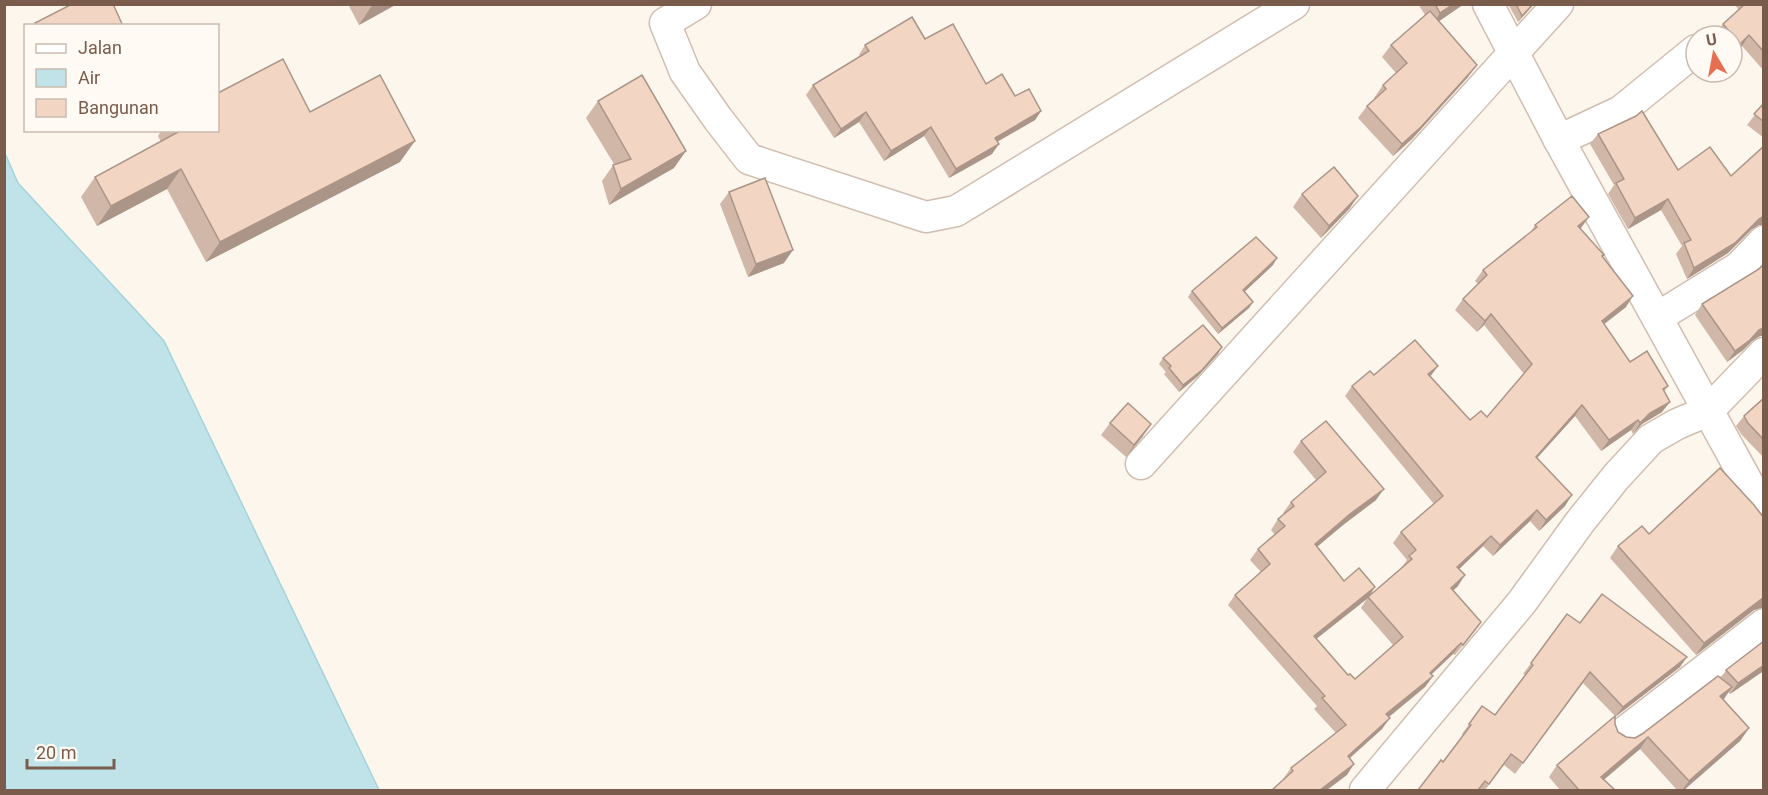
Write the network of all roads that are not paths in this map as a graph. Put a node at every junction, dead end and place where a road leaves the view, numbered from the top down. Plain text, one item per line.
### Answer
1 (696, 4) edge
2 (1294, 4) edge
3 (1488, 4) edge
4 (1557, 4) edge
5 (1514, 52) junction
6 (1684, 60) edge
7 (1559, 140) junction
8 (1764, 241) edge
9 (1658, 317) junction
10 (1764, 353) edge
11 (1708, 411) junction
12 (1141, 464) dead end
13 (1764, 512) edge
14 (1764, 624) edge
15 (1623, 733) edge
16 (1365, 790) edge

1 - 2 street
3 - 5 street
4 - 5 street
5 - 7 street
5 - 12 street
6 - 7 street
7 - 9 street
8 - 9 street
9 - 11 street
10 - 11 street
11 - 13 street
11 - 16 street
14 - 15 street

